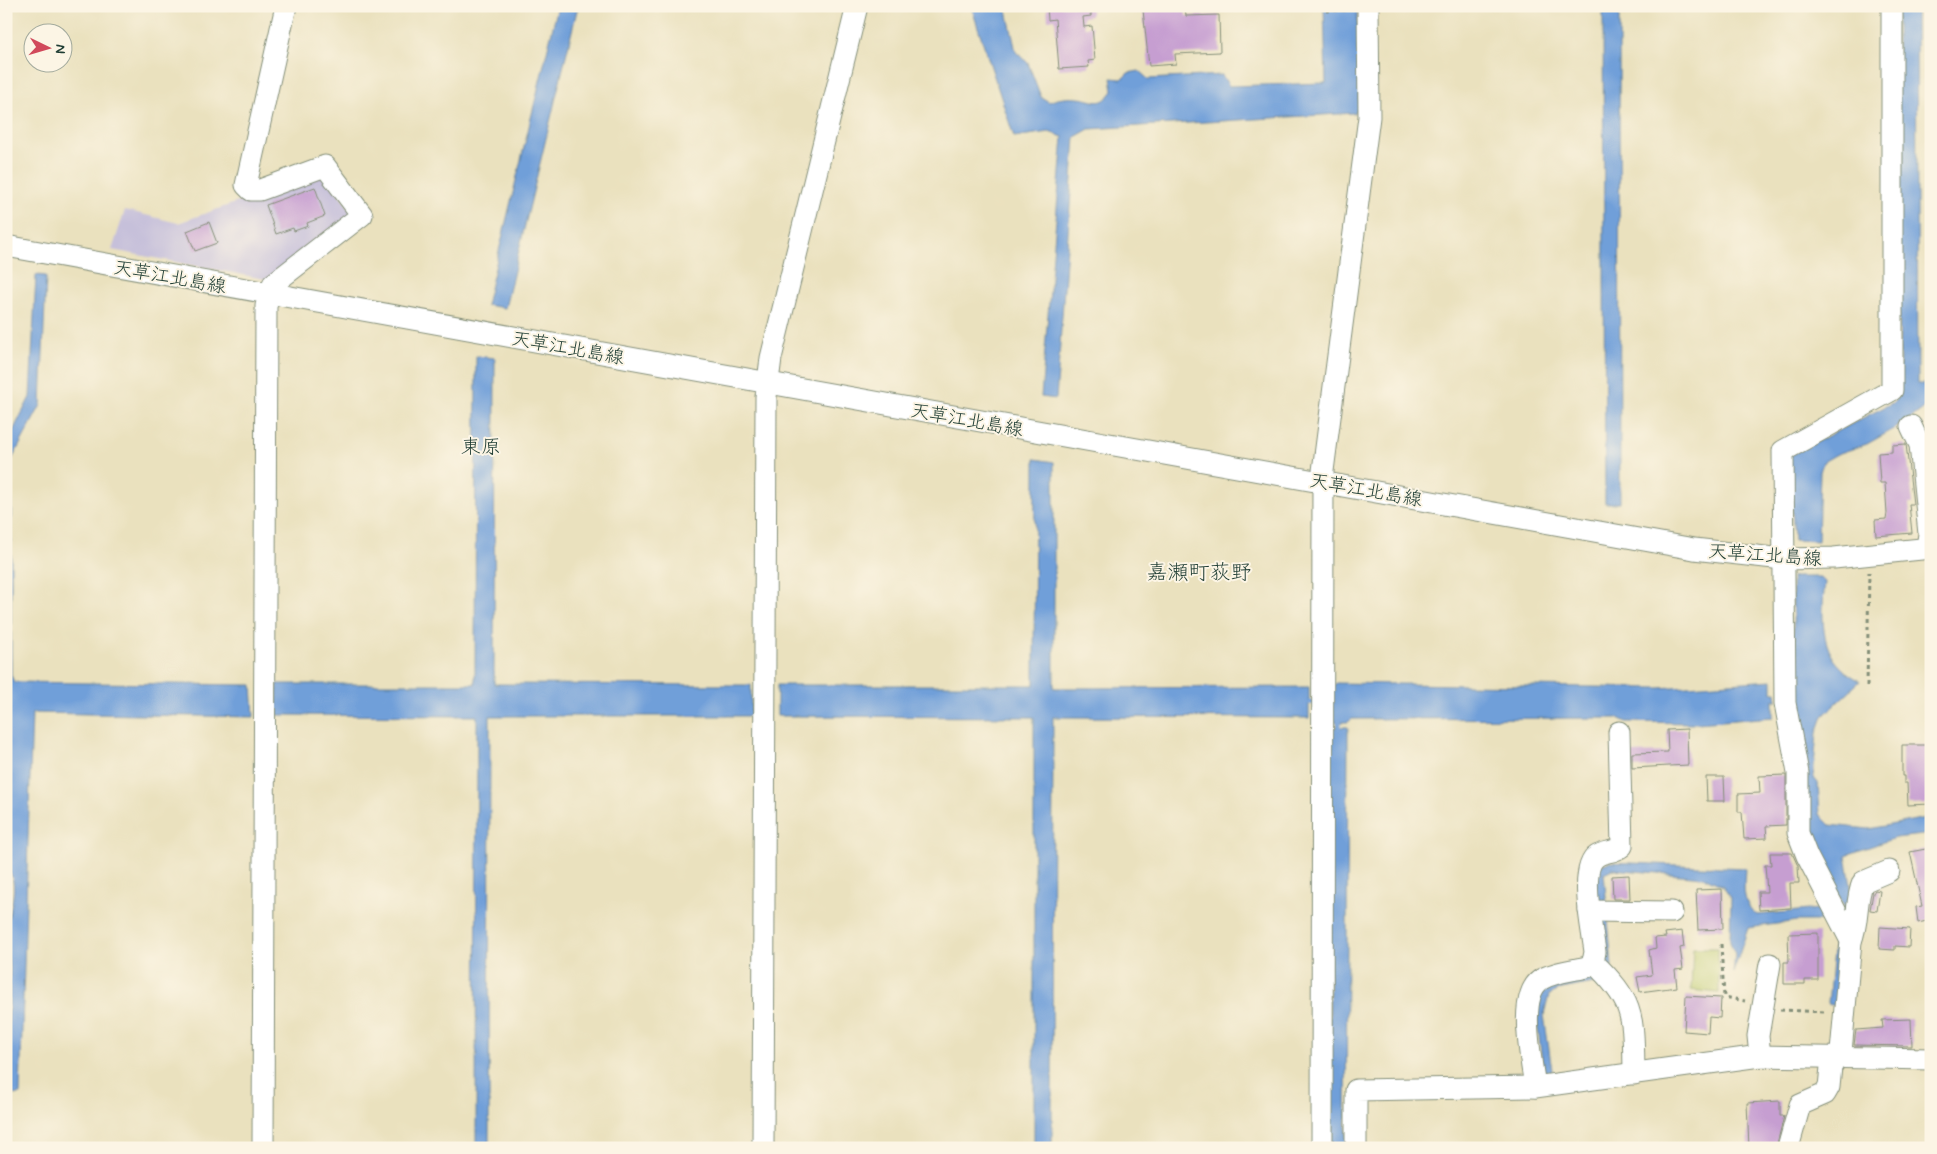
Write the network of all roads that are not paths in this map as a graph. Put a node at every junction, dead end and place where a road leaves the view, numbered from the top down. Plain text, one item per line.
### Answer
1 (286, 6) edge
2 (857, 6) edge
3 (1892, 6) edge
4 (1368, 8) edge
5 (6, 246) edge
6 (270, 294) junction
7 (768, 383) junction
8 (1911, 426) dead end
9 (1323, 482) junction
10 (1929, 548) edge
11 (1783, 559) junction
12 (1619, 732) dead end
13 (1889, 871) dead end
14 (1589, 911) junction
15 (1672, 912) dead end
16 (1851, 941) junction
17 (1770, 964) dead end
18 (1601, 970) junction
19 (1760, 1056) junction
20 (1836, 1058) junction
21 (1931, 1059) edge
22 (1634, 1074) junction
23 (1534, 1087) junction
24 (263, 1148) edge
25 (762, 1148) edge
26 (1322, 1148) edge
27 (1356, 1148) edge
28 (1788, 1148) edge

1 - 6 street
2 - 7 street
3 - 11 street
4 - 9 street
5 - 6 street, 天草江北島線
6 - 7 street, 天草江北島線
6 - 24 street
7 - 9 street, 天草江北島線
7 - 25 street
8 - 10 street
9 - 11 street, 天草江北島線
9 - 26 street
10 - 11 street, 天草江北島線
11 - 16 street
12 - 14 street
13 - 16 street
14 - 15 street
14 - 18 street
16 - 20 street
17 - 19 street
18 - 22 street
18 - 23 street
19 - 20 street
19 - 22 street
20 - 21 street
20 - 28 street
22 - 23 street
23 - 27 street

